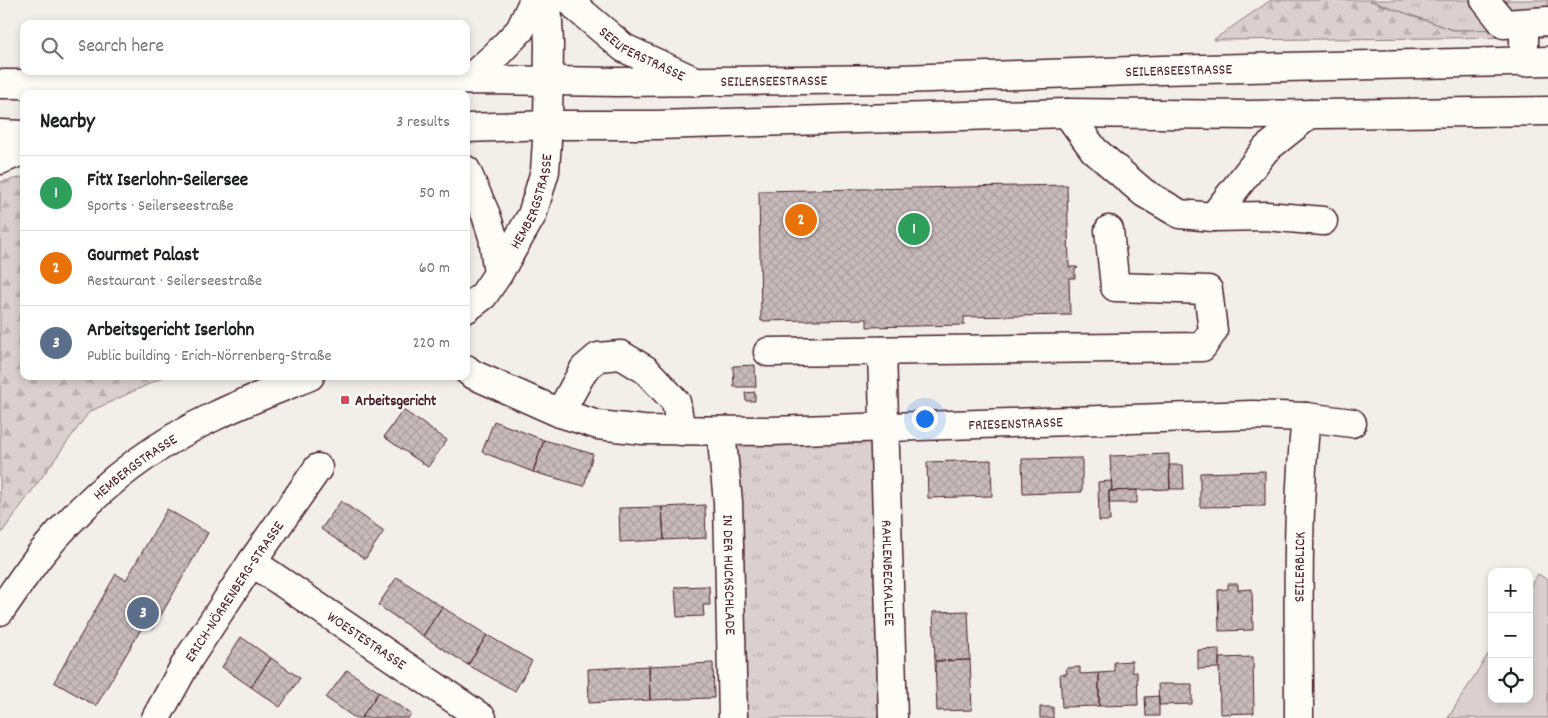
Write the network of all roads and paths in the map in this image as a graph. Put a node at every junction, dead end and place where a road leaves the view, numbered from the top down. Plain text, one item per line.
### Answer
1 (534, 0) edge
2 (547, 0) edge
3 (570, 0) edge
4 (1485, 0) edge
5 (1536, 22) edge
6 (1536, 62) edge
7 (468, 80) junction
8 (548, 81) junction
9 (698, 82) junction
10 (0, 84) edge
11 (1548, 111) edge
12 (1067, 113) junction
13 (1310, 114) junction
14 (548, 125) junction
15 (470, 128) edge
16 (0, 134) edge
17 (20, 135) edge
18 (20, 152) edge
19 (0, 160) edge
20 (470, 179) edge
21 (1213, 217) junction
22 (1322, 221) dead end
23 (1109, 230) dead end
24 (498, 274) junction
25 (470, 306) edge
26 (882, 351) junction
27 (768, 352) dead end
28 (470, 372) edge
29 (300, 380) edge
30 (560, 413) junction
31 (1306, 417) junction
32 (1352, 423) dead end
33 (885, 428) junction
34 (681, 431) junction
35 (721, 431) junction
36 (318, 468) dead end
37 (252, 562) junction
38 (0, 611) edge
39 (156, 718) edge
40 (482, 718) edge
41 (733, 718) edge
42 (893, 718) edge
43 (1299, 718) edge

1 - 7 main road
2 - 8 main road
3 - 9 main road, SEEUFERSTRASSE
4 - 5 main road
5 - 6 main road
6 - 9 main road, SEILERSEESTRASSE
7 - 8 main road, SEILERSEESTRASSE
7 - 10 main road, SEILERSEESTRASSE
8 - 9 main road, SEILERSEESTRASSE
8 - 14 main road
11 - 13 main road
12 - 13 main road
12 - 14 main road
12 - 21 main road
13 - 21 main road
14 - 15 main road
14 - 24 main road, HEMBERGSTRASSE
16 - 17 main road
18 - 19 main road
20 - 24 main road, HEMBERGSTRASSE
21 - 22 main road
23 - 26 main road
24 - 25 main road, HEMBERGSTRASSE
26 - 27 main road
26 - 33 main road, RAHLENBECKALLEE
28 - 30 main road, FRIESENSTRASSE
29 - 38 main road, HEMBERGSTRASSE
30 - 34 main road, FRIESENSTRASSE
30 - 34 main road
31 - 32 main road, FRIESENSTRASSE
31 - 33 main road, FRIESENSTRASSE
31 - 43 main road, SEILERBLICK
33 - 35 main road, FRIESENSTRASSE
33 - 42 main road, RAHLENBECKALLEE
34 - 35 main road, FRIESENSTRASSE
35 - 41 main road, IN DER HUCKSCHLADE
36 - 37 main road, ERICH-NÖRRENBERG-STRASSE
37 - 39 main road, ERICH-NÖRRENBERG-STRASSE
37 - 40 main road, WOESTESTRASSE

